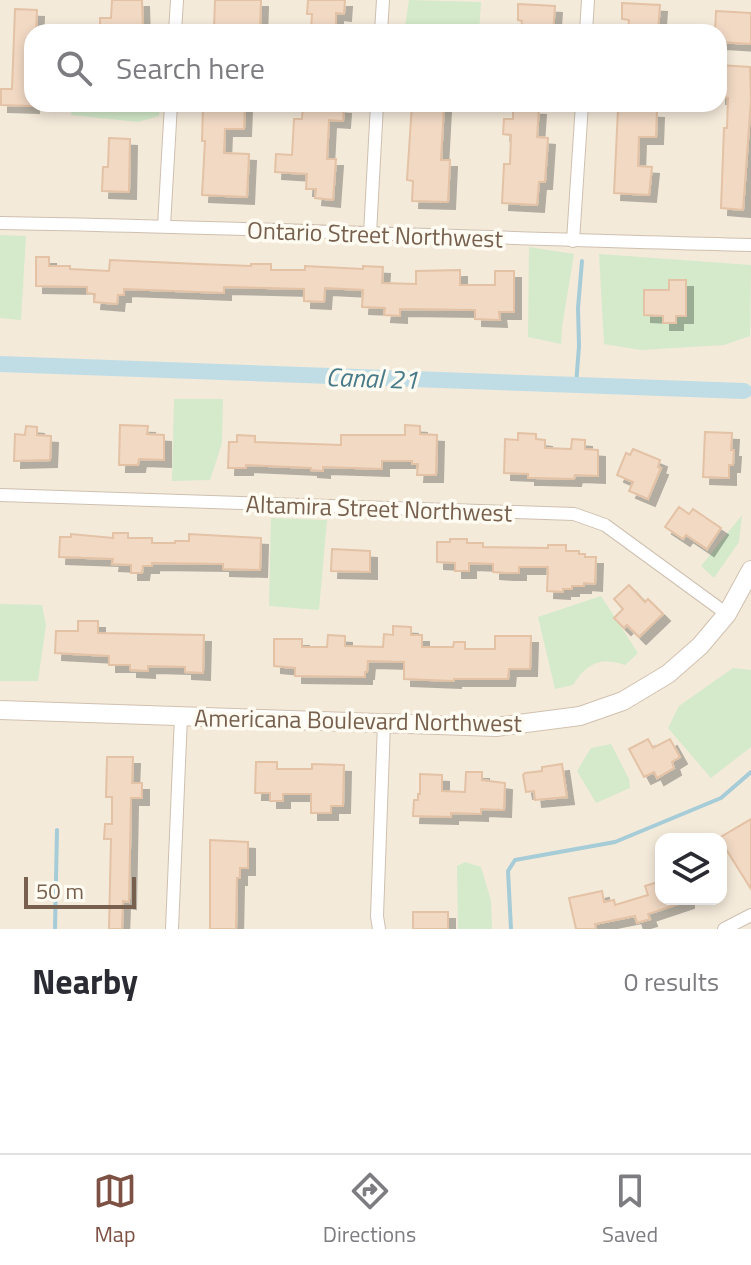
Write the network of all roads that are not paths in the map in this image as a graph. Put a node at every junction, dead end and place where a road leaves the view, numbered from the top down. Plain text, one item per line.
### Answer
1 (177, 0) edge
2 (383, 0) edge
3 (588, 0) edge
4 (176, 24) edge
5 (382, 24) edge
6 (586, 24) edge
7 (171, 112) edge
8 (377, 112) edge
9 (581, 112) edge
10 (0, 223) edge
11 (164, 226) junction
12 (370, 234) junction
13 (573, 241) junction
14 (751, 245) edge
15 (0, 495) edge
16 (751, 570) edge
17 (727, 614) junction
18 (0, 710) edge
19 (181, 716) junction
20 (384, 723) junction
21 (751, 915) edge
22 (172, 929) edge
23 (379, 929) edge
24 (724, 929) edge

1 - 4 street
2 - 5 street
3 - 6 street
7 - 11 street
8 - 12 street
9 - 13 street
10 - 11 street, Ontario Street Northwest
11 - 12 street, Ontario Street Northwest
12 - 13 street, Ontario Street Northwest
13 - 14 street, Ontario Street Northwest
15 - 17 street, Altamira Street Northwest
16 - 17 street, Americana Boulevard Northwest
17 - 20 street, Americana Boulevard Northwest
18 - 19 street, Americana Boulevard Northwest
19 - 20 street, Americana Boulevard Northwest
19 - 22 street
20 - 23 street
21 - 24 street

